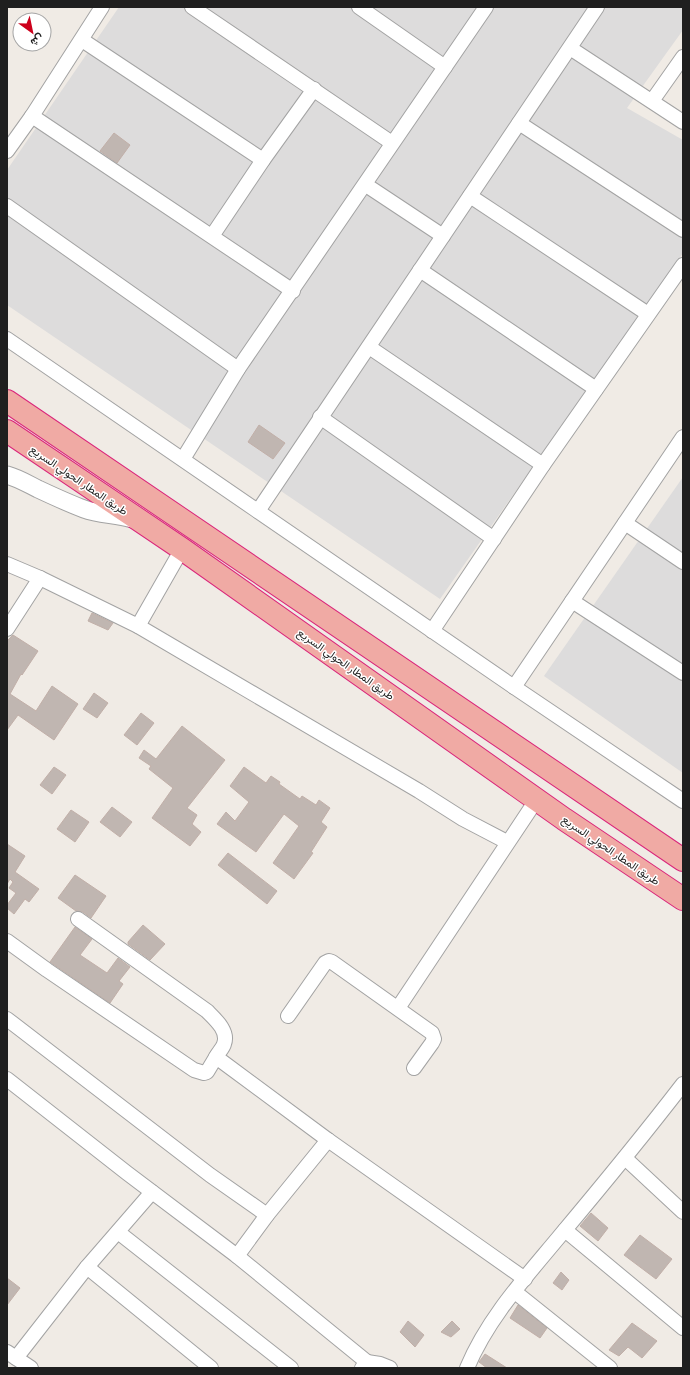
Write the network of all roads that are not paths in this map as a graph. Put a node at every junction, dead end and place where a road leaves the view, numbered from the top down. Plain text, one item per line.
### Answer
1 (102, 7) edge
2 (192, 7) edge
3 (359, 7) edge
4 (486, 7) edge
5 (593, 9) edge
6 (82, 40) junction
7 (570, 48) junction
8 (683, 57) edge
9 (445, 67) junction
10 (314, 89) junction
11 (652, 101) junction
12 (32, 116) junction
13 (520, 122) junction
14 (683, 122) edge
15 (392, 143) junction
16 (7, 151) edge
17 (263, 160) junction
18 (366, 185) junction
19 (470, 196) junction
20 (7, 206) edge
21 (683, 230) edge
22 (212, 236) junction
23 (443, 236) junction
24 (683, 265) edge
25 (420, 270) junction
26 (293, 291) junction
27 (648, 314) junction
28 (7, 339) edge
29 (368, 347) junction
30 (238, 369) junction
31 (596, 389) junction
32 (7, 401) edge
33 (320, 417) junction
34 (7, 431) edge
35 (683, 437) edge
36 (679, 452) edge
37 (182, 459) junction
38 (543, 465) junction
39 (7, 475) edge
40 (258, 511) junction
41 (625, 523) junction
42 (148, 527) junction
43 (494, 539) junction
44 (182, 549) junction
45 (683, 562) edge
46 (7, 564) edge
47 (40, 578) junction
48 (572, 600) junction
49 (138, 626) junction
50 (7, 628) edge
51 (432, 631) junction
52 (683, 673) edge
53 (514, 687) junction
54 (582, 791) junction
55 (537, 799) junction
56 (683, 801) edge
57 (564, 818) junction
58 (634, 826) junction
59 (508, 842) junction
60 (615, 853) junction
61 (683, 860) edge
62 (683, 899) edge
63 (78, 919) dead end
64 (7, 941) edge
65 (398, 1008) junction
66 (288, 1016) dead end
67 (7, 1019) edge
68 (216, 1057) junction
69 (414, 1068) dead end
70 (7, 1079) edge
71 (683, 1084) edge
72 (328, 1140) junction
73 (625, 1158) junction
74 (152, 1192) junction
75 (683, 1212) edge
76 (267, 1215) junction
77 (565, 1230) junction
78 (118, 1232) junction
79 (237, 1256) junction
80 (87, 1267) junction
81 (525, 1279) junction
82 (515, 1292) junction
83 (683, 1328) edge
84 (12, 1355) edge
85 (365, 1365) edge
86 (31, 1368) edge
87 (211, 1368) edge
88 (291, 1368) edge
89 (390, 1368) edge
90 (468, 1368) edge
91 (610, 1368) edge

1 - 6 street
2 - 10 street
3 - 9 street
4 - 9 street
5 - 7 street
6 - 12 street
6 - 17 street
7 - 11 street
7 - 13 street
8 - 11 street
9 - 15 street
10 - 15 street
10 - 17 street
11 - 14 street
12 - 16 street
12 - 22 street
13 - 19 street
13 - 21 street
15 - 18 street
17 - 22 street
18 - 23 street
18 - 26 street
19 - 23 street
19 - 27 street
20 - 30 street
22 - 26 street
23 - 25 street
24 - 27 street
25 - 29 street
25 - 31 street
26 - 30 street
27 - 31 street
28 - 37 street
29 - 33 street
29 - 38 street
30 - 37 street
31 - 38 street
32 - 54 highway
33 - 40 street
33 - 43 street
34 - 42 highway, طريق المطار الحولي السريع
35 - 36 street
36 - 41 street
37 - 40 street
38 - 43 street
39 - 42 street
40 - 51 street
41 - 45 street
41 - 48 street
42 - 44 highway, طريق المطار الحولي السريع
43 - 51 street
44 - 49 street
44 - 55 highway, طريق المطار الحولي السريع
46 - 47 street
47 - 49 street
47 - 50 street
48 - 52 street
48 - 53 street
49 - 59 street
51 - 53 street
53 - 56 street
54 - 57 highway
54 - 58 highway
55 - 57 highway, طريق المطار الحولي السريع
55 - 59 street
57 - 60 highway, طريق المطار الحولي السريع
58 - 60 highway
58 - 61 highway
59 - 65 street
60 - 62 highway, طريق المطار الحولي السريع
63 - 68 street
64 - 68 street
65 - 66 street
65 - 69 street
67 - 76 street
68 - 72 street
70 - 74 street
71 - 73 street
72 - 76 street
72 - 81 street
73 - 75 street
73 - 77 street
74 - 78 street
74 - 79 street
76 - 79 street
77 - 81 street
77 - 83 street
78 - 80 street
78 - 88 street
79 - 85 street
80 - 84 street
80 - 87 street
81 - 82 street
82 - 90 street
82 - 91 street
84 - 86 street
85 - 89 street

